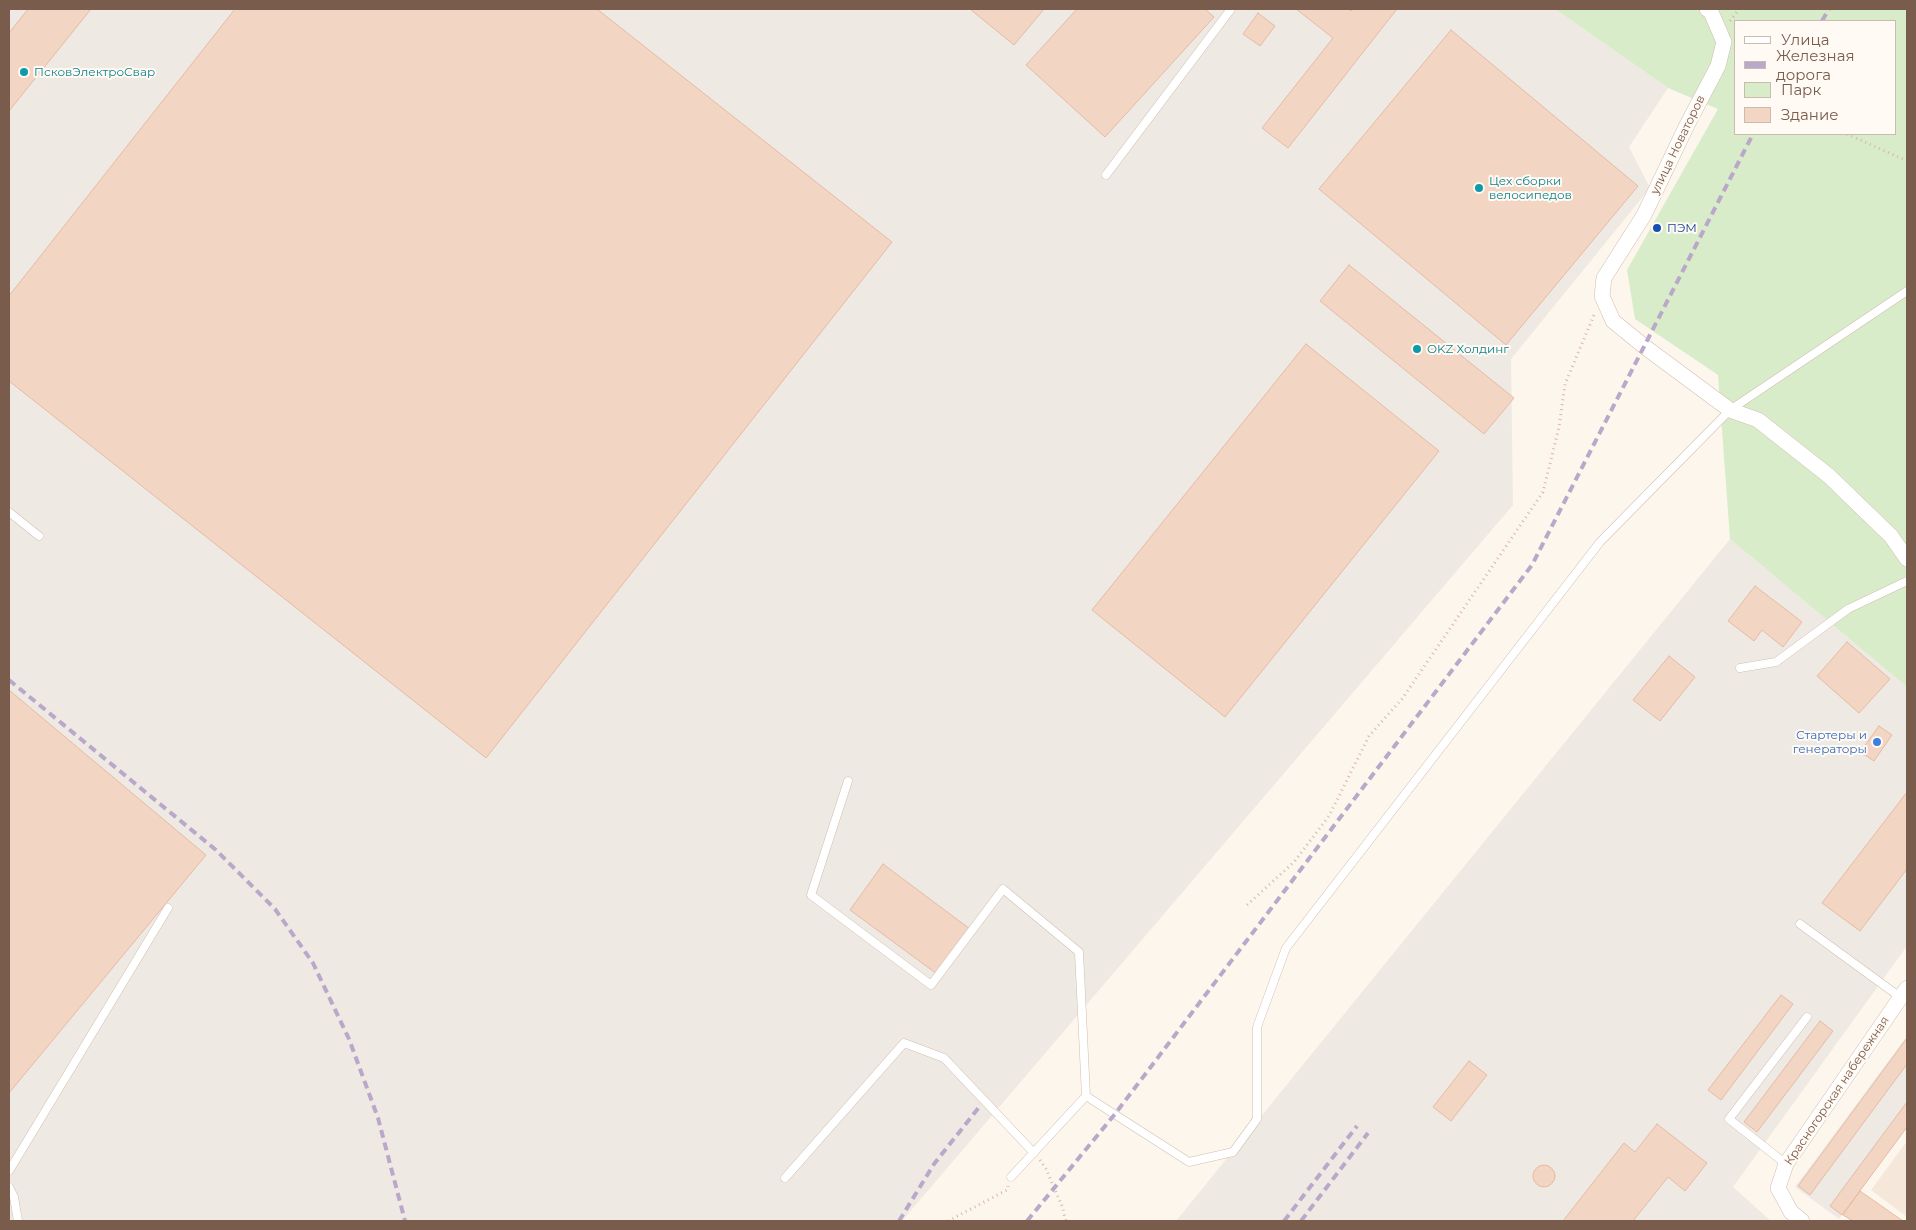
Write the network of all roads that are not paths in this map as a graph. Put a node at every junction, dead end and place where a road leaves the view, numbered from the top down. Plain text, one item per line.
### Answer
1 (1231, 9) edge
2 (1707, 9) edge
3 (1106, 176) dead end
4 (1907, 291) edge
5 (1730, 410) junction
6 (9, 512) edge
7 (39, 536) dead end
8 (1907, 559) edge
9 (1907, 581) edge
10 (1740, 668) dead end
11 (848, 780) dead end
12 (168, 908) dead end
13 (1800, 924) dead end
14 (1904, 992) edge
15 (1806, 1017) dead end
16 (1086, 1096) junction
17 (1034, 1153) junction
18 (1786, 1164) junction
19 (9, 1171) edge
20 (1011, 1177) road end
21 (785, 1178) dead end
22 (9, 1187) edge
23 (1794, 1216) edge
24 (18, 1221) edge

1 - 3 lane
2 - 5 street, улица Новаторов
4 - 5 lane
5 - 8 street
5 - 16 lane
6 - 7 lane
9 - 10 lane
11 - 16 lane
12 - 19 lane
13 - 14 lane
14 - 18 street, Краcногорская набережная
15 - 18 lane
16 - 17 lane
17 - 20 lane
17 - 21 lane
18 - 23 street, Краcногорская набережная
22 - 24 lane

